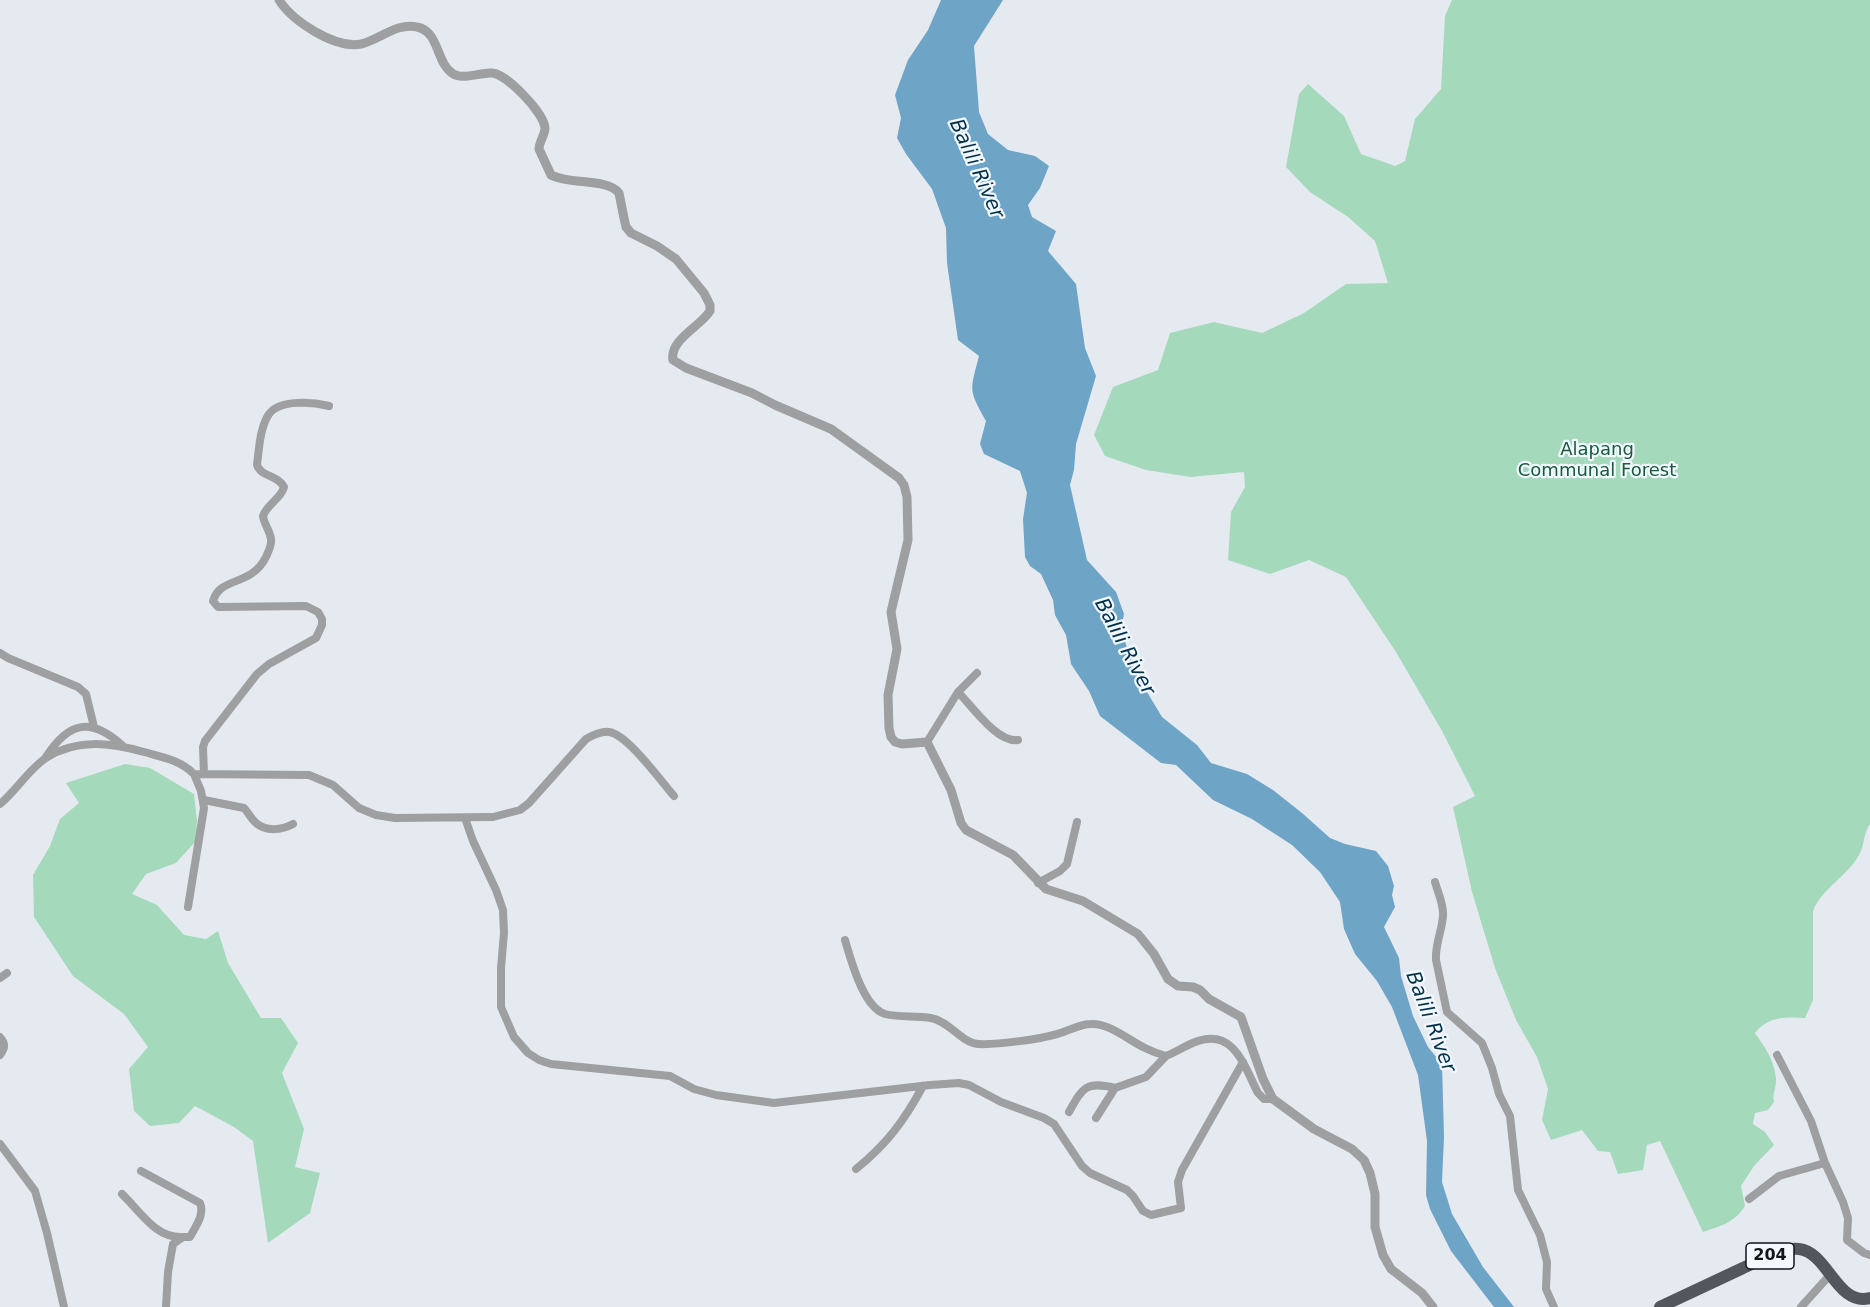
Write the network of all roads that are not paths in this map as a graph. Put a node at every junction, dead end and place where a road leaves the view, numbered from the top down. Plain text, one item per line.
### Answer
1 (279, 0) edge
2 (328, 406) dead end
3 (0, 653) edge
4 (976, 674) dead end
5 (958, 692) junction
6 (94, 727) junction
7 (1018, 740) dead end
8 (927, 742) junction
9 (123, 746) junction
10 (45, 758) junction
11 (194, 774) junction
12 (204, 774) junction
13 (674, 796) dead end
14 (204, 800) junction
15 (0, 804) edge
16 (465, 818) junction
17 (1077, 822) dead end
18 (293, 824) dead end
19 (1435, 882) dead end
20 (1038, 883) junction
21 (188, 907) dead end
22 (845, 940) dead end
23 (0, 1037) edge
24 (0, 1055) edge
25 (1777, 1055) dead end
26 (1166, 1056) junction
27 (1243, 1062) junction
28 (923, 1086) junction
29 (1115, 1088) junction
30 (1273, 1099) junction
31 (1069, 1112) dead end
32 (1096, 1118) dead end
33 (0, 1144) edge
34 (1825, 1163) junction
35 (856, 1169) dead end
36 (141, 1172) dead end
37 (122, 1194) dead end
38 (1749, 1199) dead end
39 (183, 1238) junction
40 (1870, 1255) edge
41 (1829, 1275) junction
42 (1870, 1298) edge
43 (64, 1307) edge
44 (166, 1307) edge
45 (1433, 1307) edge
46 (1554, 1307) edge
47 (1660, 1307) edge
48 (1801, 1307) edge

1 - 8 street
2 - 12 street
3 - 6 street
4 - 5 street
5 - 7 street
5 - 8 street
6 - 9 street
6 - 10 street
8 - 20 street
9 - 10 street
9 - 11 street
10 - 15 street
11 - 12 street
11 - 14 street
12 - 16 street
13 - 16 street
14 - 18 street
14 - 21 street
16 - 28 street
17 - 20 street
19 - 46 street
20 - 30 street
22 - 26 street
23 - 24 street
25 - 34 street
26 - 27 street
26 - 29 street
27 - 28 street
27 - 30 street
28 - 35 street
29 - 31 street
29 - 32 street
30 - 45 street
33 - 43 street
34 - 38 street
34 - 40 street
36 - 39 street
37 - 39 street
39 - 44 street
41 - 42 highway, 204
41 - 47 highway, 204
41 - 48 street

